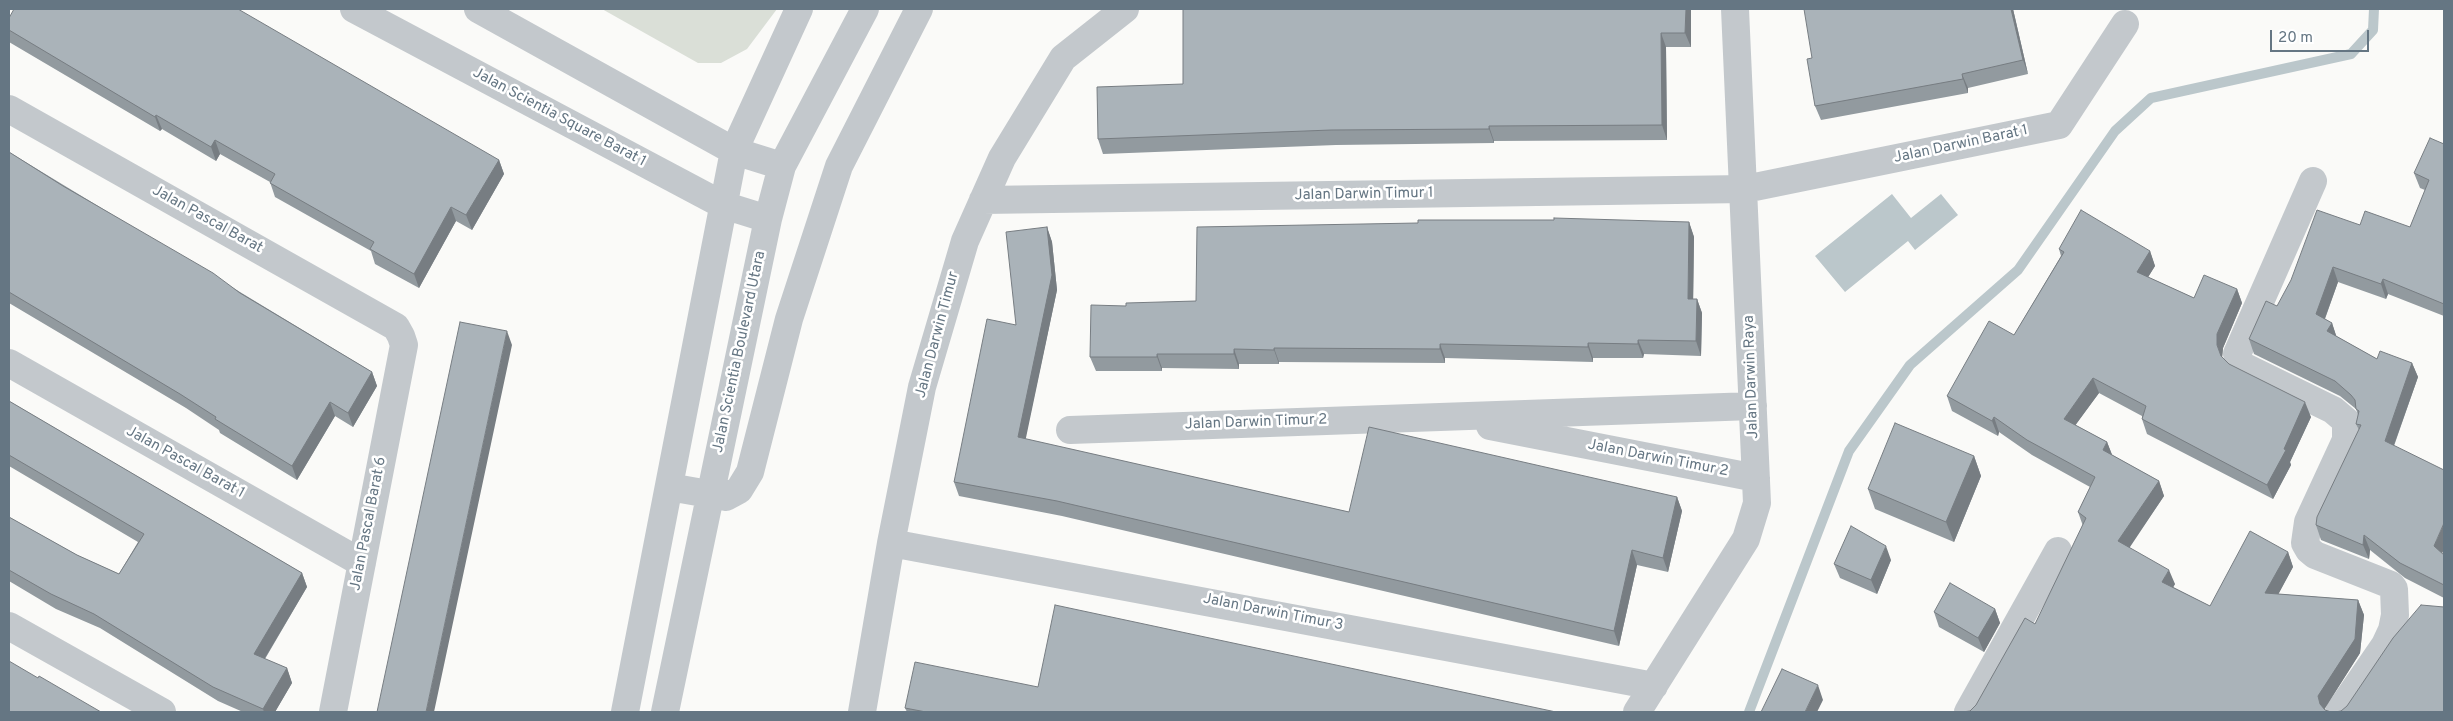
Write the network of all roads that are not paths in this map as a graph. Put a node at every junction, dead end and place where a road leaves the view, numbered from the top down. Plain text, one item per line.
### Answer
1 (354, 9) edge
2 (478, 9) edge
3 (799, 9) edge
4 (865, 9) edge
5 (919, 9) edge
6 (1125, 9) edge
7 (1735, 9) edge
8 (2124, 24) dead end
9 (9, 109) edge
10 (734, 151) junction
11 (782, 166) junction
12 (2314, 181) dead end
13 (1745, 189) junction
14 (983, 200) junction
15 (723, 206) junction
16 (768, 219) junction
17 (402, 336) joint
18 (9, 363) edge
19 (1753, 406) junction
20 (1442, 417) junction
21 (1070, 430) dead end
22 (1756, 478) junction
23 (669, 487) junction
24 (710, 496) junction
25 (891, 543) junction
26 (2058, 551) dead end
27 (362, 563) junction
28 (9, 626) edge
29 (1654, 686) junction
30 (162, 712) edge
31 (333, 712) edge
32 (625, 712) edge
33 (665, 712) edge
34 (862, 712) edge
35 (1637, 712) edge
36 (1968, 712) edge
37 (2339, 712) edge

1 - 15 street, Jalan Scientia Square Barat 1
2 - 10 street
3 - 10 street
4 - 11 street, Jalan Scientia Boulevard Utara
5 - 24 street
6 - 14 street, Jalan Darwin Timur
7 - 13 street, Jalan Darwin Raya
8 - 13 street, Jalan Darwin Barat 1
9 - 17 street, Jalan Pascal Barat
10 - 11 street
10 - 15 street
11 - 16 street, Jalan Scientia Boulevard Utara
12 - 37 street
13 - 14 street, Jalan Darwin Timur 1
13 - 19 street, Jalan Darwin Raya
14 - 25 street, Jalan Darwin Timur
15 - 16 street, Jalan Scientia Square Barat 1
15 - 23 street
16 - 24 street, Jalan Scientia Boulevard Utara
17 - 27 street, Jalan Pascal Barat 6
18 - 27 street, Jalan Pascal Barat 1
19 - 20 street, Jalan Darwin Timur 2
19 - 22 street, Jalan Darwin Raya
20 - 21 street, Jalan Darwin Timur 2
20 - 22 street, Jalan Darwin Timur 2
22 - 29 street, Jalan Darwin Raya
23 - 24 street
23 - 32 street
24 - 33 street, Jalan Scientia Boulevard Utara
25 - 29 street, Jalan Darwin Timur 3
25 - 34 street, Jalan Darwin Timur
26 - 36 street
27 - 31 street, Jalan Pascal Barat 6
28 - 30 street
29 - 35 street, Jalan Darwin Raya

